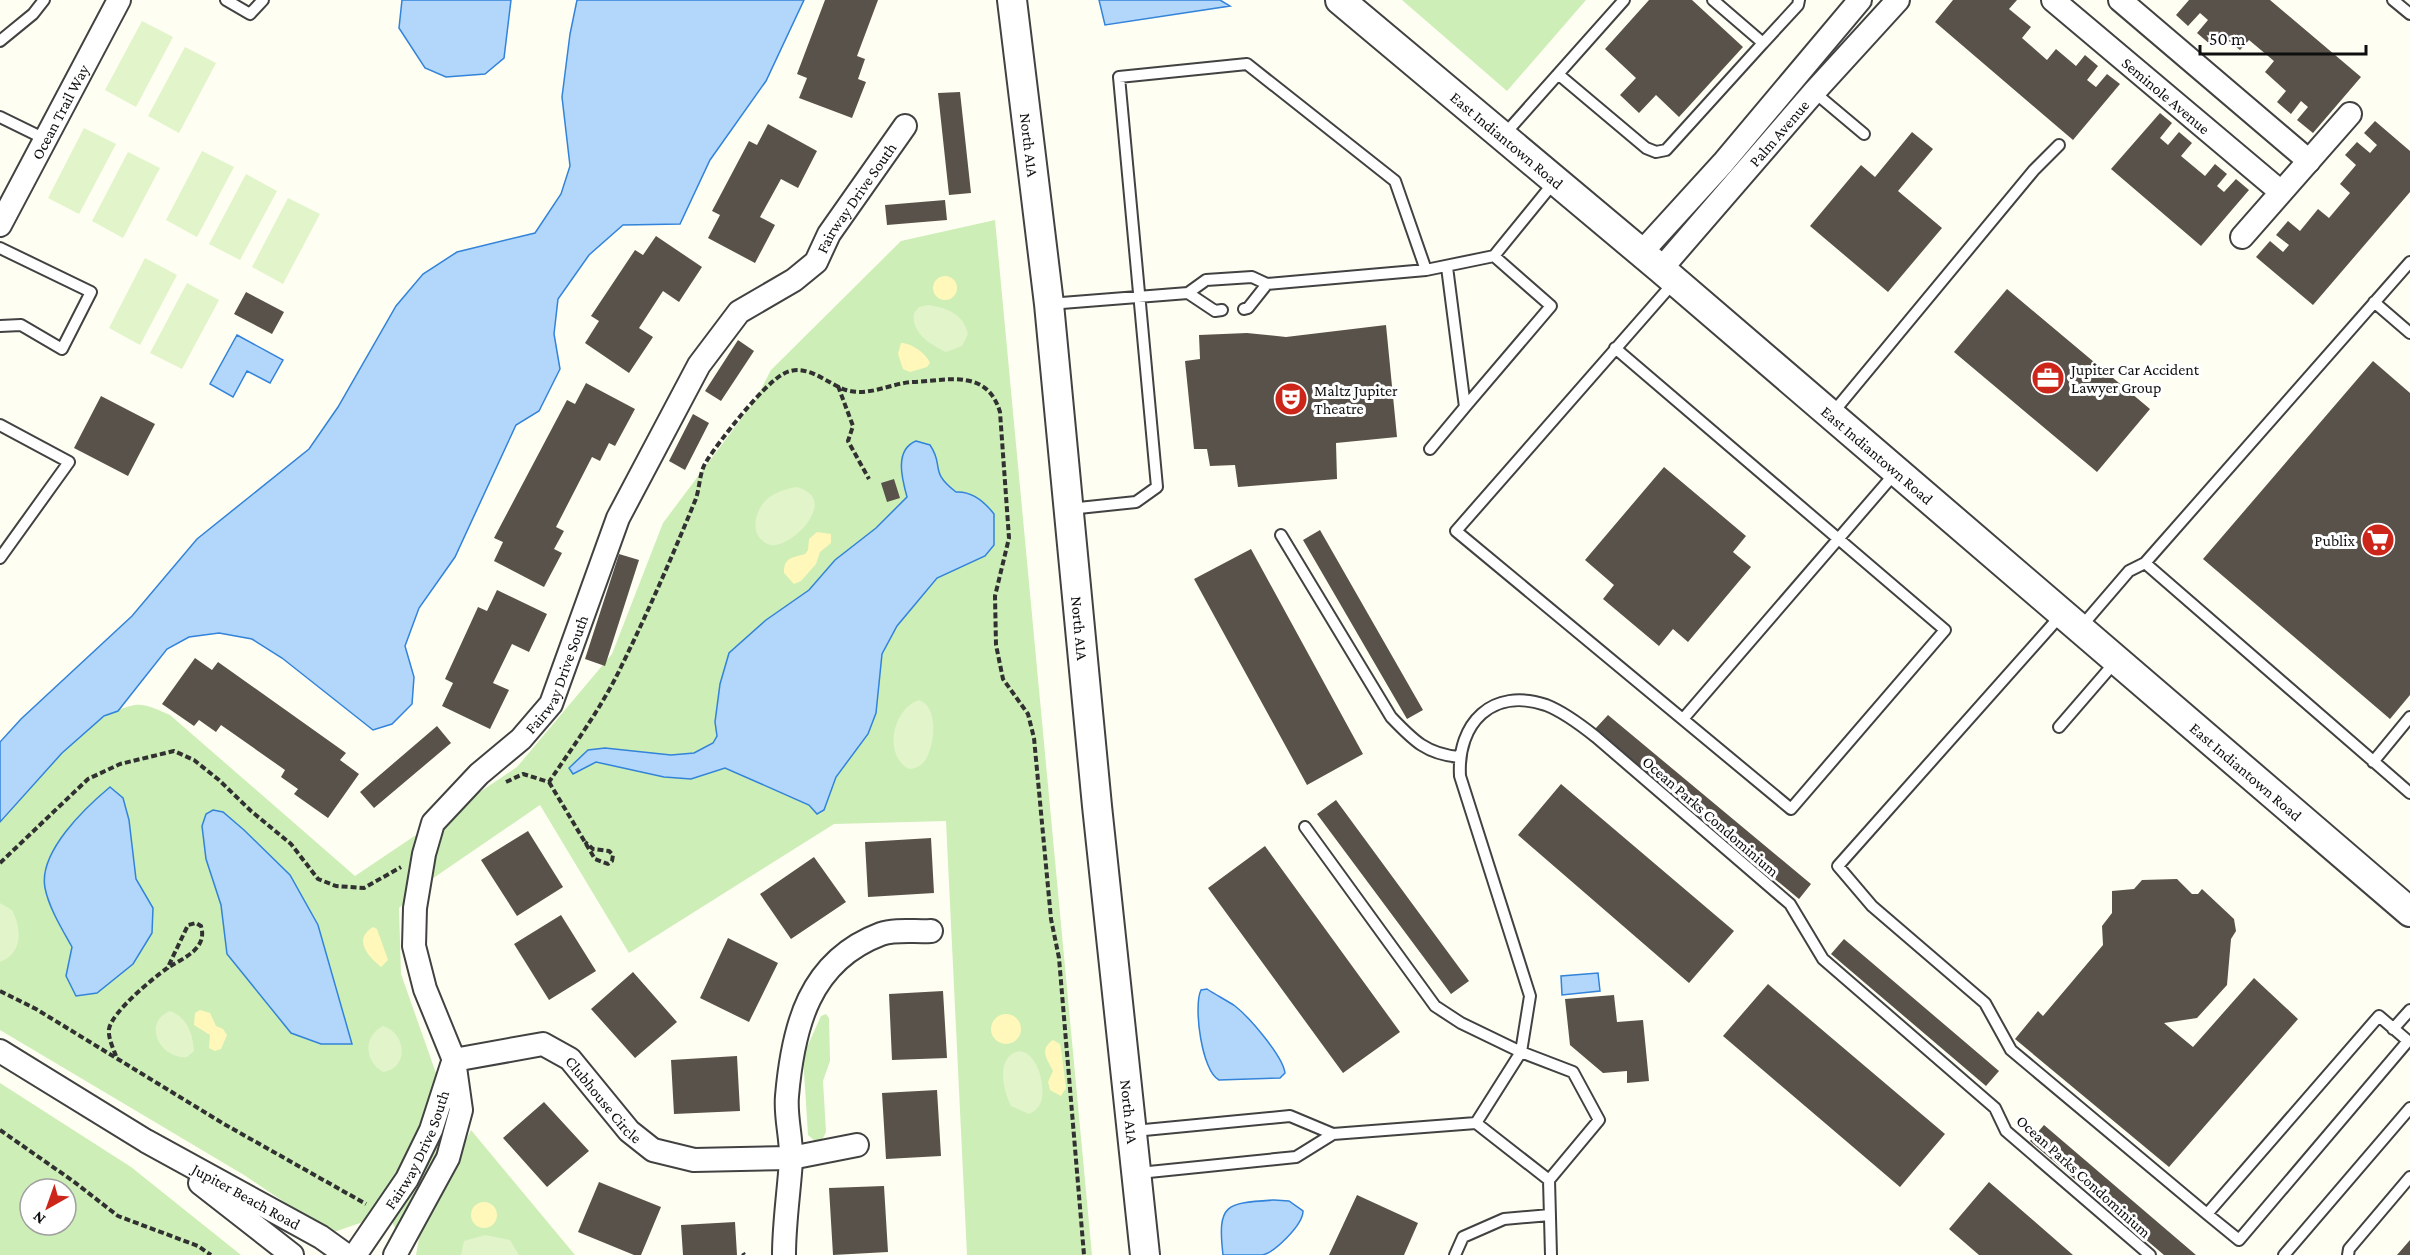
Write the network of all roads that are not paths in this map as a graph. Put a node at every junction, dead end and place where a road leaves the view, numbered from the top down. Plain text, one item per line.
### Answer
1 (44, 0) edge
2 (119, 0) edge
3 (226, 0) edge
4 (263, 0) edge
5 (1012, 0) edge
6 (1624, 0) edge
7 (1713, 0) edge
8 (1799, 0) edge
9 (1860, 0) edge
10 (1898, 0) edge
11 (2053, 0) edge
12 (2120, 0) edge
13 (2392, 0) edge
14 (1351, 3) edge
15 (2410, 14) edge
16 (0, 41) edge
17 (1763, 43) junction
18 (1558, 74) junction
19 (1814, 92) junction
20 (2350, 114) dead end
21 (0, 117) edge
22 (905, 126) dead end
23 (1864, 134) dead end
24 (1503, 136) junction
25 (45, 139) junction
26 (2058, 145) dead end
27 (2308, 161) junction
28 (1556, 180) junction
29 (2281, 192) junction
30 (0, 225) edge
31 (2242, 237) dead end
32 (0, 248) edge
33 (1494, 255) junction
34 (2410, 262) edge
35 (1447, 267) junction
36 (1659, 268) junction
37 (1426, 270) junction
38 (1267, 284) junction
39 (1188, 293) junction
40 (1141, 297) junction
41 (2374, 302) junction
42 (1049, 304) junction
43 (1245, 309) dead end
44 (1222, 310) dead end
45 (0, 326) edge
46 (2410, 333) edge
47 (1615, 348) junction
48 (1465, 407) junction
49 (1831, 415) junction
50 (1, 429) edge
51 (1430, 449) dead end
52 (1897, 471) junction
53 (1068, 509) junction
54 (1281, 535) dead end
55 (1839, 539) junction
56 (0, 558) edge
57 (2145, 563) junction
58 (2071, 621) junction
59 (2117, 660) junction
60 (2410, 717) edge
61 (1683, 719) junction
62 (2059, 727) dead end
63 (1459, 757) junction
64 (2373, 762) junction
65 (2410, 793) edge
66 (1305, 828) dead end
67 (2410, 912) edge
68 (931, 931) dead end
69 (2410, 1010) edge
70 (2393, 1029) junction
71 (0, 1051) edge
72 (1521, 1052) junction
73 (454, 1060) junction
74 (2410, 1108) edge
75 (1476, 1123) junction
76 (1133, 1131) junction
77 (1333, 1134) junction
78 (146, 1141) junction
79 (857, 1145) dead end
80 (791, 1158) junction
81 (1137, 1173) junction
82 (2410, 1177) edge
83 (1548, 1180) junction
84 (2207, 1214) junction
85 (1550, 1215) junction
86 (292, 1255) edge
87 (346, 1255) edge
88 (355, 1255) edge
89 (395, 1255) edge
90 (784, 1255) edge
91 (1145, 1255) edge
92 (1455, 1255) edge
93 (1551, 1255) edge
94 (2150, 1255) edge
95 (2284, 1255) edge
96 (2348, 1255) edge

1 - 16 lane
2 - 25 street, Ocean Trail Way
3 - 4 lane
5 - 42 street, North A1A
6 - 18 lane
7 - 17 lane
8 - 17 lane
9 - 36 street, Palm Avenue
10 - 19 street, Palm Avenue
11 - 29 street, Seminole Avenue
12 - 27 street
13 - 15 lane
14 - 24 street, East Indiantown Road
17 - 18 lane
18 - 24 lane
19 - 23 lane
19 - 36 street, Palm Avenue
20 - 27 street
21 - 25 lane
22 - 73 street, Fairway Drive South
24 - 28 street, East Indiantown Road
25 - 30 street, Ocean Trail Way
26 - 49 lane
27 - 29 street
28 - 33 lane
28 - 36 street, East Indiantown Road
29 - 31 street
32 - 45 lane
33 - 35 lane
33 - 48 lane
34 - 41 lane
35 - 37 lane
35 - 48 lane
36 - 47 lane
36 - 49 street, East Indiantown Road
37 - 38 lane
37 - 40 lane
38 - 39 lane
38 - 43 lane
39 - 40 lane
39 - 44 lane
40 - 42 lane
40 - 53 lane
41 - 46 lane
41 - 57 lane
42 - 53 street, North A1A
47 - 55 lane
47 - 61 lane
48 - 51 lane
49 - 52 street, East Indiantown Road
50 - 56 lane
52 - 55 lane
52 - 58 street, East Indiantown Road
53 - 76 street, North A1A
54 - 63 lane
55 - 61 lane
55 - 61 lane
57 - 58 lane
57 - 64 lane
58 - 59 street, East Indiantown Road
58 - 84 lane
59 - 62 lane
59 - 67 street, East Indiantown Road
60 - 64 lane
63 - 72 lane, Ocean Parks Condominium
63 - 94 lane, Ocean Parks Condominium
64 - 65 lane
66 - 72 lane
68 - 80 street
69 - 70 lane
70 - 84 lane
70 - 84 lane
71 - 78 street, Jupiter Beach Road
72 - 75 lane, Ocean Parks Condominium
72 - 83 lane
73 - 80 street, Clubhouse Circle
73 - 88 street, Fairway Drive South
73 - 89 street
74 - 95 lane
75 - 77 lane
75 - 83 lane
76 - 77 lane
76 - 81 street, North A1A
77 - 81 lane
78 - 86 street, Jupiter Beach Road
78 - 87 street, Jupiter Beach Road
79 - 80 street, Clubhouse Circle
80 - 90 street
81 - 91 street, North A1A
82 - 96 lane
83 - 85 lane
85 - 92 lane
85 - 93 lane

